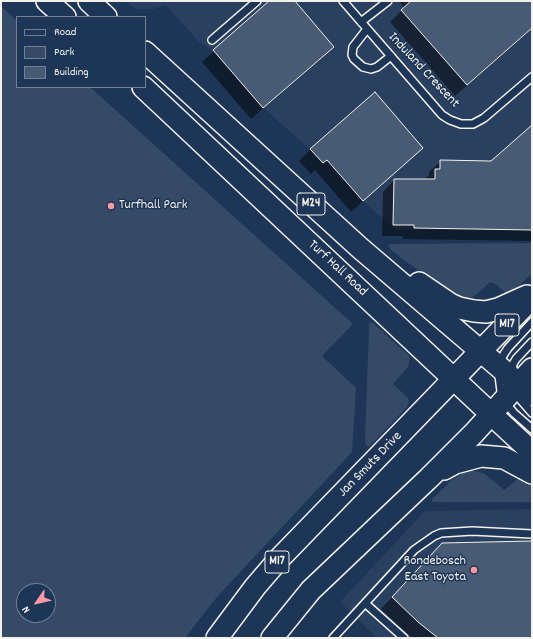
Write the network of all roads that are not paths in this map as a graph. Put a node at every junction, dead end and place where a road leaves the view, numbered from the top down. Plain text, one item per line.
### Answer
1 (47, 1) edge
2 (89, 1) edge
3 (257, 1) edge
4 (343, 1) edge
5 (388, 1) edge
6 (64, 16) edge
7 (105, 16) edge
8 (362, 22) junction
9 (367, 29) junction
10 (212, 40) dead end
11 (146, 53) edge
12 (391, 56) junction
13 (532, 76) edge
14 (144, 88) edge
15 (360, 248) junction
16 (532, 293) edge
17 (532, 298) edge
18 (532, 322) edge
19 (532, 342) edge
20 (481, 352) junction
21 (454, 379) junction
22 (516, 383) edge
23 (532, 413) edge
24 (491, 414) junction
25 (532, 429) edge
26 (532, 452) edge
27 (532, 473) edge
28 (429, 478) junction
29 (532, 534) edge
30 (366, 604) junction
31 (218, 638) edge
32 (272, 638) edge
33 (333, 638) edge
34 (404, 638) edge

1 - 6 main road
2 - 7 main road
3 - 10 lane
4 - 8 lane, Induland Crescent
5 - 8 lane
8 - 9 lane, Induland Crescent
9 - 12 lane, Induland Crescent
9 - 12 lane
11 - 15 main road, M24
12 - 13 lane, Induland Crescent
14 - 21 main road, Turf Hall Road / M24
15 - 16 main road
15 - 20 main road, M24
17 - 20 main road, Jan Smuts Drive / M17
18 - 22 lane
19 - 22 lane
20 - 21 main road, Jan Smuts Drive / M17
20 - 22 main road, M24
21 - 24 main road, Turf Hall Road / M24
21 - 31 main road, Jan Smuts Drive / M17
22 - 23 lane
22 - 24 main road
22 - 25 lane
24 - 26 main road, Turf Hall Road / M24
24 - 28 main road
27 - 28 main road
28 - 32 main road
29 - 30 lane
30 - 33 lane
30 - 34 lane

